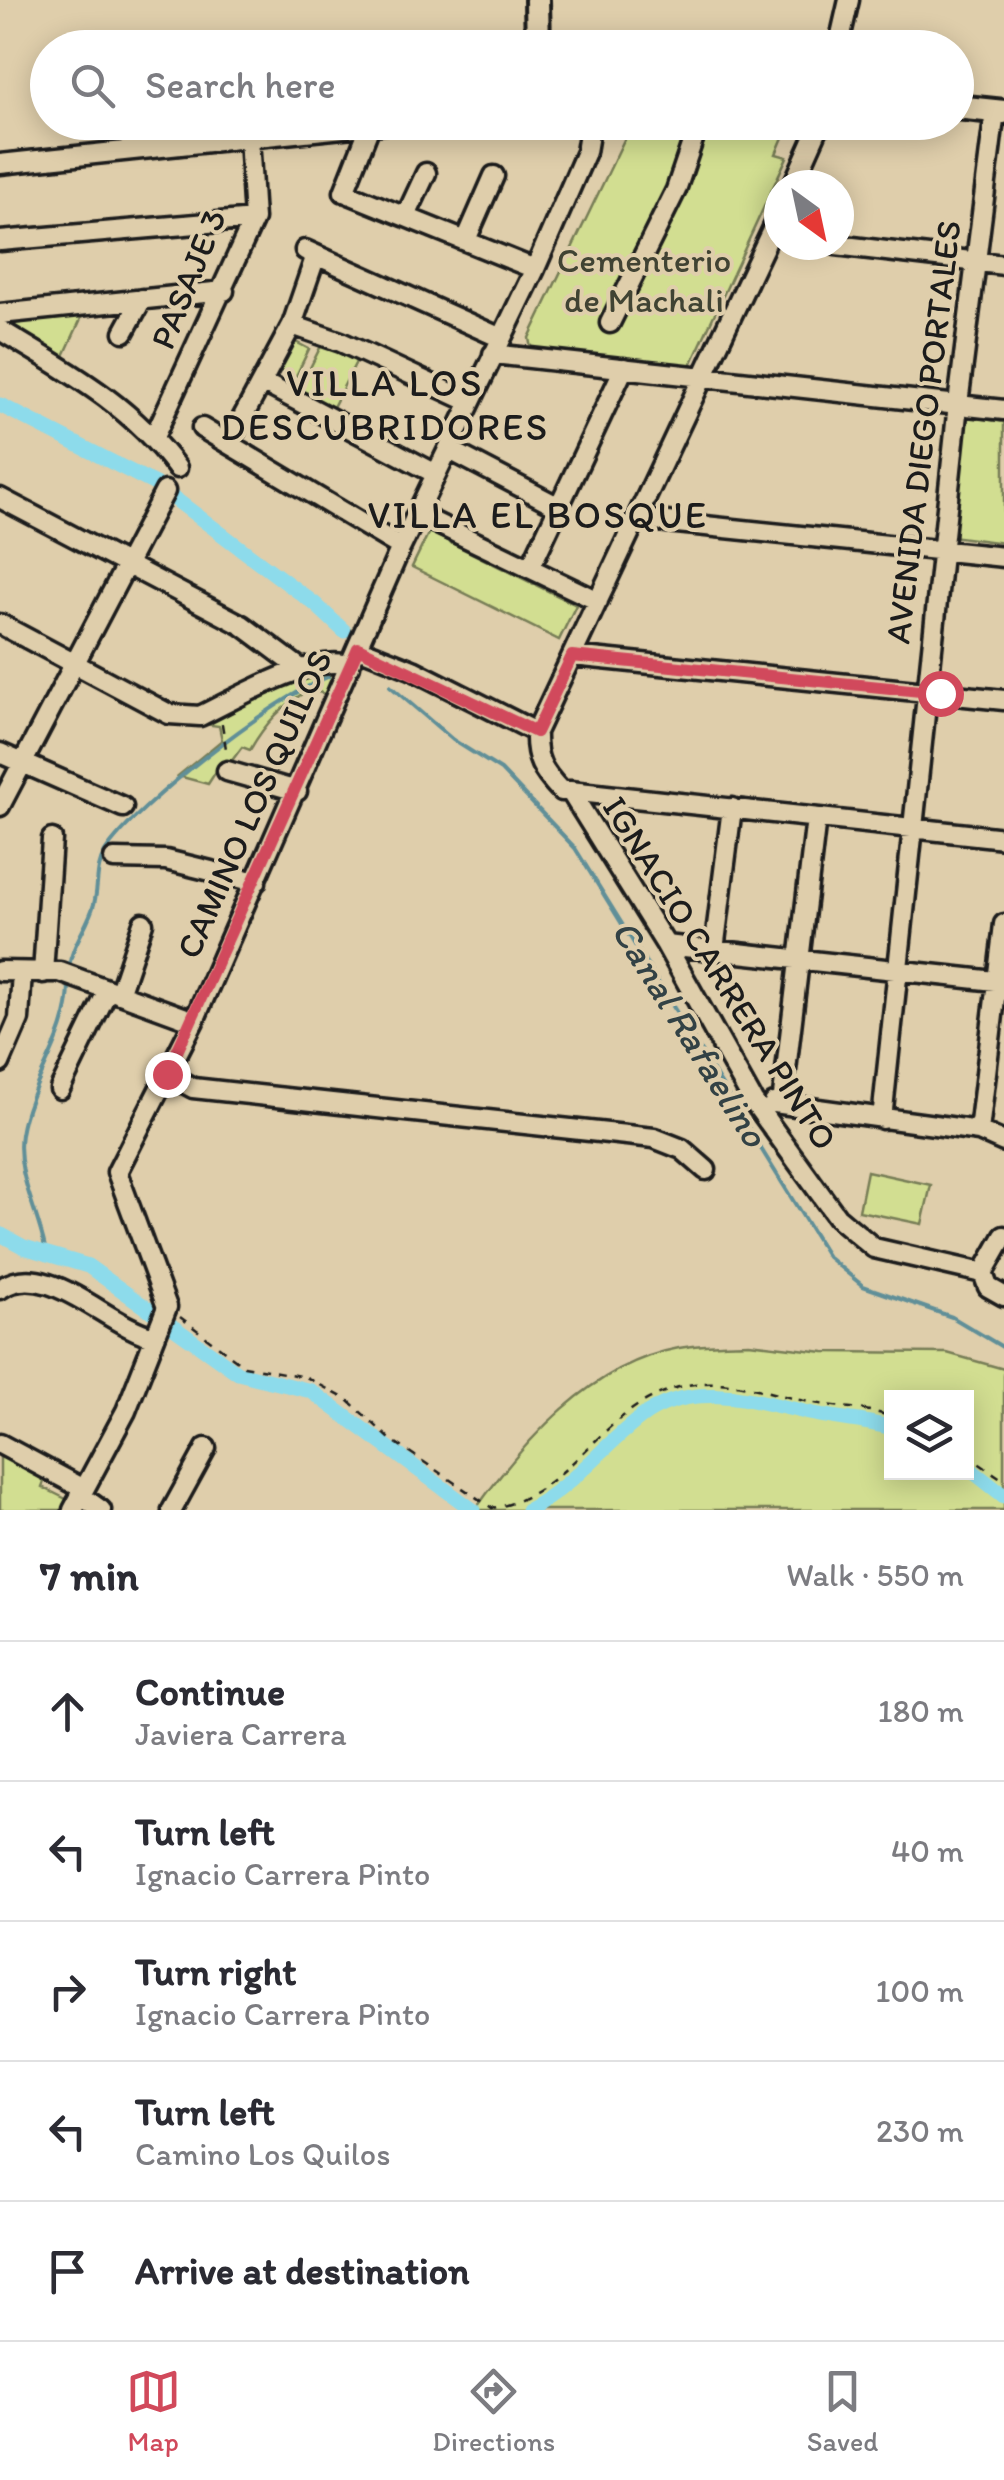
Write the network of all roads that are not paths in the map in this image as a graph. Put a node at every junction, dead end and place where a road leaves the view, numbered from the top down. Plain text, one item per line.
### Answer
1 (537, 0) edge
2 (849, 0) edge
3 (538, 30) edge
4 (842, 30) edge
5 (974, 109) edge
6 (1000, 111) edge
7 (230, 140) edge
8 (249, 140) edge
9 (364, 140) edge
10 (588, 140) edge
11 (693, 140) edge
12 (813, 140) edge
13 (0, 164) edge
14 (799, 170) edge
15 (426, 173) dead end
16 (494, 176) dead end
17 (406, 216) junction
18 (254, 219) junction
19 (466, 240) junction
20 (0, 242) edge
21 (854, 247) edge
22 (764, 258) edge
23 (974, 261) junction
24 (1004, 265) edge
25 (535, 269) junction
26 (224, 290) junction
27 (142, 299) junction
28 (0, 314) edge
29 (610, 323) dead end
30 (292, 326) junction
31 (0, 330) edge
32 (124, 332) dead end
33 (497, 346) junction
34 (624, 368) junction
35 (702, 380) junction
36 (262, 382) junction
37 (468, 402) junction
38 (958, 404) junction
39 (1004, 410) edge
40 (202, 428) dead end
41 (154, 437) junction
42 (229, 443) junction
43 (448, 449) junction
44 (176, 468) dead end
45 (436, 474) junction
46 (164, 491) dead end
47 (0, 498) edge
48 (559, 507) junction
49 (416, 514) junction
50 (638, 519) junction
51 (401, 547) junction
52 (942, 549) junction
53 (1004, 557) edge
54 (127, 565) junction
55 (530, 568) junction
56 (598, 602) junction
57 (0, 624) edge
58 (358, 648) junction
59 (572, 656) junction
60 (75, 664) junction
61 (350, 666) junction
62 (301, 669) junction
63 (926, 691) junction
64 (1004, 700) edge
65 (536, 732) junction
66 (0, 754) edge
67 (227, 762) road end
68 (22, 765) junction
69 (570, 790) junction
70 (297, 791) junction
71 (0, 806) edge
72 (123, 807) dead end
73 (732, 808) junction
74 (816, 818) junction
75 (912, 828) junction
76 (1004, 838) edge
77 (52, 839) dead end
78 (114, 859) dead end
79 (256, 882) junction
80 (144, 923) dead end
81 (1004, 924) edge
82 (666, 945) junction
83 (714, 950) junction
84 (800, 960) junction
85 (0, 970) edge
86 (899, 970) junction
87 (22, 972) junction
88 (60, 974) junction
89 (1000, 982) edge
90 (114, 992) junction
91 (194, 1020) junction
92 (0, 1063) edge
93 (167, 1074) junction
94 (60, 1088) dead end
95 (753, 1101) junction
96 (782, 1104) junction
97 (882, 1119) junction
98 (979, 1131) junction
99 (1004, 1142) edge
100 (706, 1170) dead end
101 (1004, 1236) edge
102 (992, 1285) edge
103 (0, 1289) edge
104 (155, 1337) junction
105 (0, 1444) edge
106 (206, 1448) dead end
107 (79, 1498) edge
108 (101, 1510) edge
109 (172, 1510) edge

1 - 3 main road
2 - 4 street
5 - 6 main road
6 - 23 street, AVENIDA DIEGO PORTALES
7 - 13 street
8 - 18 street, PASAJE 3
9 - 17 street
10 - 25 street, CAMINO LOS QUILOS
11 - 29 street
12 - 14 street
15 - 17 street
16 - 19 street
17 - 19 street
18 - 20 street
18 - 26 street, PASAJE 3
19 - 25 street
21 - 23 street
22 - 35 street
23 - 24 street
23 - 38 street, AVENIDA DIEGO PORTALES
25 - 33 street, CAMINO LOS QUILOS
26 - 27 street
26 - 41 street, PASAJE 3
27 - 28 street
27 - 32 street
30 - 33 street
30 - 36 street
30 - 37 street
31 - 41 street
33 - 34 street
33 - 37 street, CAMINO LOS QUILOS
34 - 35 street
34 - 48 street
35 - 38 street
35 - 50 street
36 - 42 street
36 - 45 street
37 - 43 street, CAMINO LOS QUILOS
38 - 39 street
38 - 52 street, AVENIDA DIEGO PORTALES
40 - 42 street
41 - 44 street
42 - 51 street
43 - 45 street, CAMINO LOS QUILOS
43 - 48 street
45 - 49 street, CAMINO LOS QUILOS
46 - 54 street
47 - 54 street
48 - 55 street
49 - 51 street, CAMINO LOS QUILOS
49 - 55 street
50 - 52 street
50 - 56 street
51 - 58 street, CAMINO LOS QUILOS
52 - 53 street
52 - 63 street, AVENIDA DIEGO PORTALES
54 - 60 street
54 - 62 street
55 - 56 street
56 - 59 street
57 - 60 street
58 - 61 street, CAMINO LOS QUILOS
58 - 65 street
59 - 63 street
59 - 65 street
60 - 62 street
60 - 68 street
61 - 62 street
61 - 70 street, CAMINO LOS QUILOS
63 - 64 street
63 - 75 street, AVENIDA DIEGO PORTALES
65 - 69 street, IGNACIO CARRERA PINTO
66 - 68 street
67 - 70 street
68 - 71 street
68 - 72 street
69 - 73 street
69 - 82 street, IGNACIO CARRERA PINTO
70 - 79 street, CAMINO LOS QUILOS
73 - 74 street
73 - 83 street
74 - 75 street
74 - 84 street
75 - 76 street
75 - 86 street, AVENIDA DIEGO PORTALES
77 - 88 street
78 - 79 street
79 - 91 street, CAMINO LOS QUILOS
80 - 90 street
81 - 89 street
82 - 83 street
82 - 95 street, IGNACIO CARRERA PINTO
83 - 84 street
84 - 86 street
84 - 96 street
85 - 87 street
86 - 89 street
86 - 97 street, AVENIDA DIEGO PORTALES
87 - 88 street
87 - 92 street
88 - 90 street
89 - 98 street
90 - 91 street
90 - 94 street
91 - 93 street, CAMINO LOS QUILOS
93 - 100 street
93 - 104 street, CAMINO LOS QUILOS
95 - 96 street
95 - 102 street, IGNACIO CARRERA PINTO
96 - 97 street
97 - 98 street
98 - 99 street
101 - 102 street
103 - 104 street
104 - 107 street
105 - 107 street
106 - 109 street
107 - 108 street

